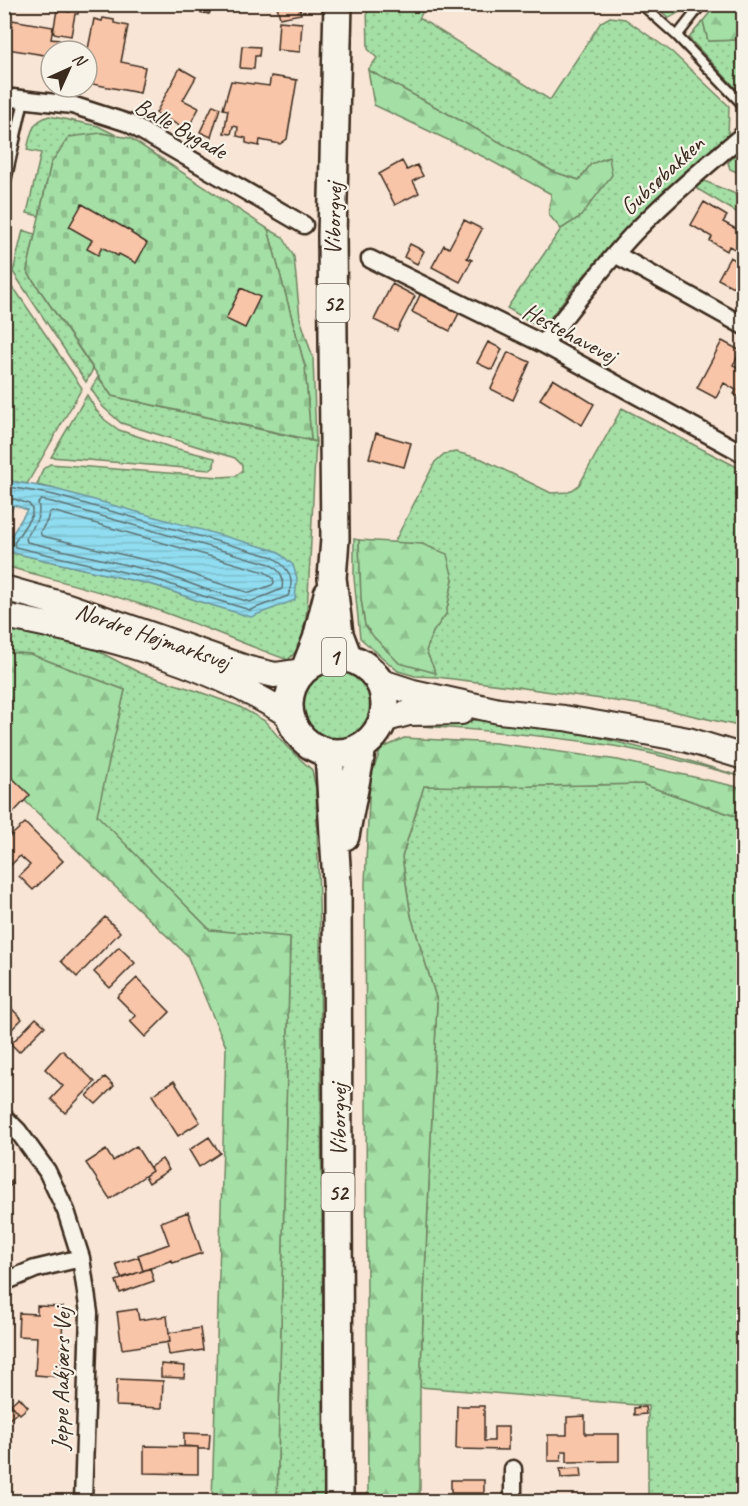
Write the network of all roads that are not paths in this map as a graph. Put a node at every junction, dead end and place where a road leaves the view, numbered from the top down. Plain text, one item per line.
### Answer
1 (338, 4) edge
2 (641, 4) edge
3 (702, 4) edge
4 (677, 36) junction
5 (4, 97) edge
6 (24, 100) junction
7 (744, 106) edge
8 (744, 134) edge
9 (4, 190) edge
10 (304, 225) dead end
11 (615, 254) junction
12 (370, 260) dead end
13 (744, 326) edge
14 (543, 344) junction
15 (744, 454) edge
16 (332, 578) junction
17 (4, 588) edge
18 (4, 616) edge
19 (348, 658) junction
20 (304, 669) junction
21 (379, 681) junction
22 (499, 711) junction
23 (290, 716) junction
24 (383, 720) junction
25 (362, 747) junction
26 (329, 753) junction
27 (744, 757) edge
28 (337, 882) junction
29 (4, 1117) edge
30 (81, 1258) junction
31 (4, 1282) edge
32 (513, 1469) dead end
33 (82, 1502) edge
34 (339, 1502) edge
35 (513, 1502) edge

1 - 16 main road, Viborgvej / 52
2 - 4 lane
3 - 4 lane
4 - 7 lane
5 - 6 street, Balle Bygade
6 - 9 lane
6 - 10 street, Balle Bygade
8 - 11 street, Gubsøbakken
11 - 13 street
11 - 14 street, Gubsøbakken
12 - 14 street, Hestehavevej
14 - 15 street, Hestehavevej
16 - 19 main road, Viborgvej / 1
16 - 20 main road, Viborgvej / 1
17 - 20 street, Nordre Højmarksvej / 1
18 - 23 street, Nordre Højmarksvej
19 - 20 main road, 1
19 - 21 main road, 1
20 - 23 main road, 1
21 - 22 street, 1
21 - 24 main road, 1
22 - 24 street
22 - 27 street
23 - 26 main road
24 - 25 main road
25 - 26 main road
25 - 28 main road, Viborgvej
26 - 28 main road, Viborgvej
28 - 34 main road, Viborgvej / 52
29 - 30 street, Jeppe Aakjærs Vej
30 - 31 street
30 - 33 street, Jeppe Aakjærs Vej
32 - 35 street

